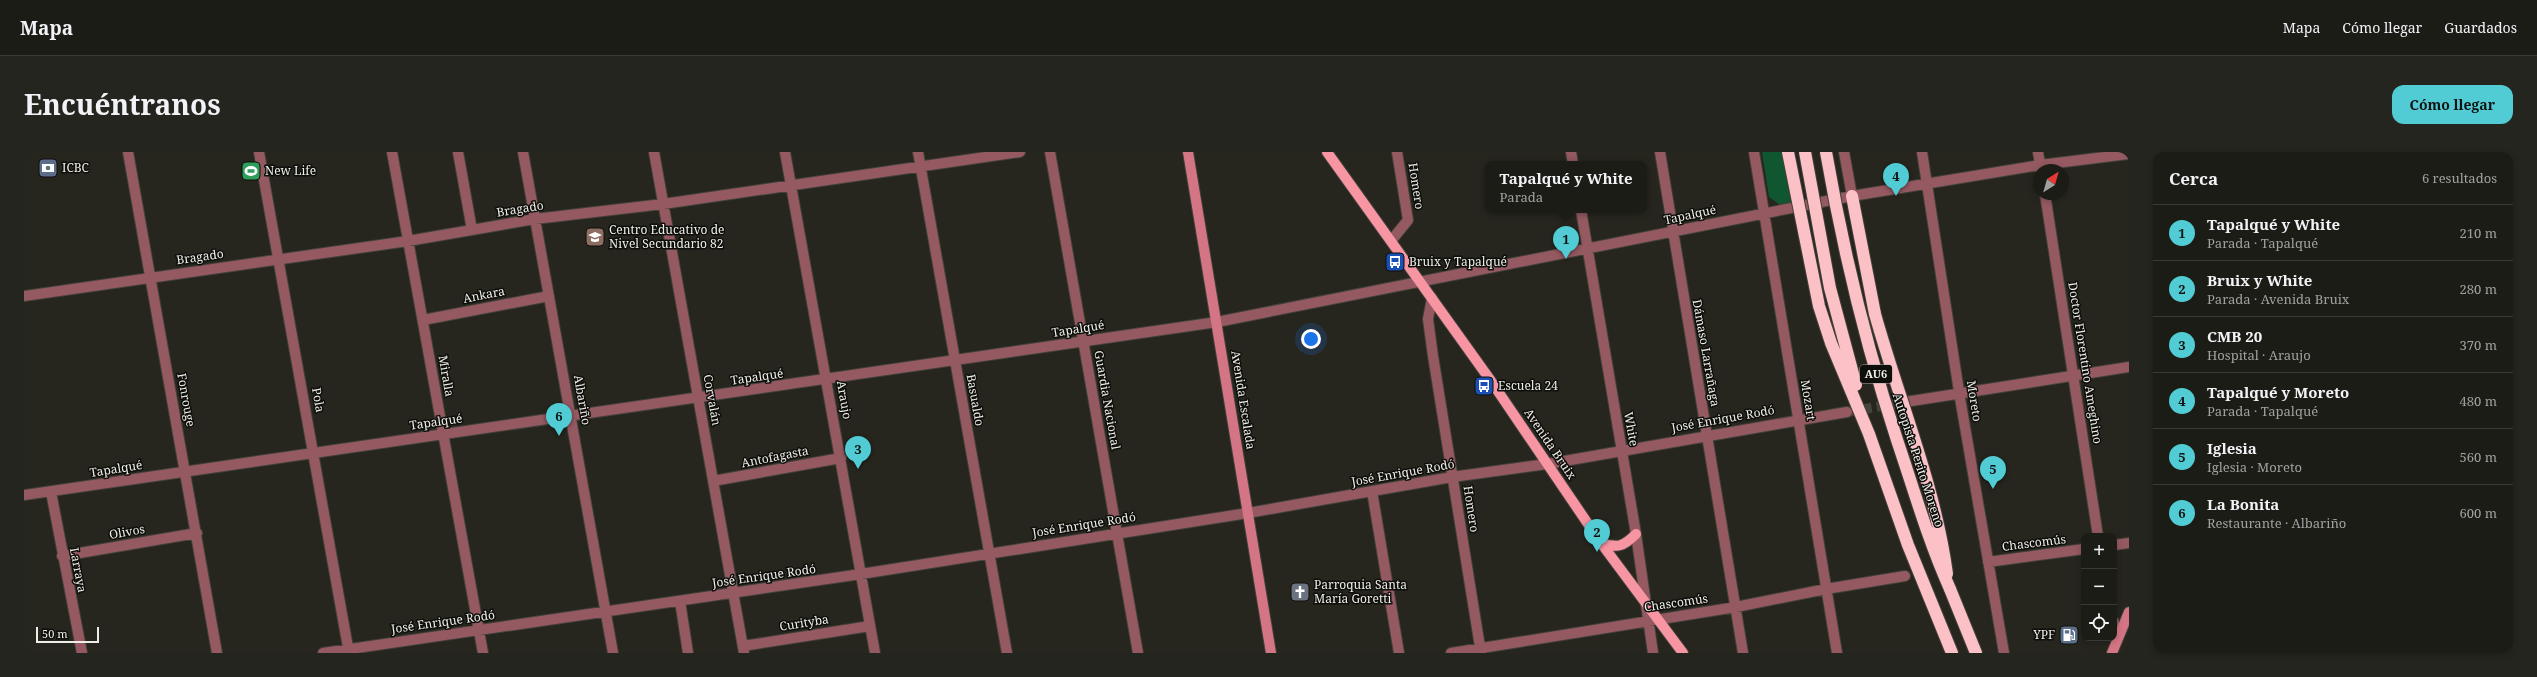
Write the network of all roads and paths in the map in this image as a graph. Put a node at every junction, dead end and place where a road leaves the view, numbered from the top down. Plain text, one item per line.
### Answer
1 (128, 152) edge
2 (260, 152) edge
3 (392, 152) edge
4 (458, 152) edge
5 (523, 152) edge
6 (654, 152) edge
7 (785, 152) edge
8 (918, 152) edge
9 (1020, 152) edge
10 (1050, 152) edge
11 (1188, 152) edge
12 (1327, 152) edge
13 (1397, 152) edge
14 (1660, 152) edge
15 (1754, 152) edge
16 (1788, 152) edge
17 (1806, 152) edge
18 (1826, 152) edge
19 (1844, 152) edge
20 (1922, 152) edge
21 (2038, 152) edge
22 (2129, 154) edge
23 (2040, 164) edge
24 (2061, 164) edge
25 (920, 168) junction
26 (2033, 168) edge
27 (1927, 185) junction
28 (791, 186) junction
29 (1852, 196) junction
30 (2046, 200) edge
31 (663, 204) junction
32 (1581, 213) edge
33 (1764, 213) junction
34 (535, 219) junction
35 (472, 230) junction
36 (1672, 233) junction
37 (408, 240) junction
38 (1391, 241) junction
39 (1587, 249) junction
40 (280, 258) junction
41 (150, 277) junction
42 (1420, 282) junction
43 (24, 296) edge
44 (549, 296) junction
45 (1432, 298) junction
46 (422, 320) junction
47 (1217, 322) junction
48 (1083, 342) junction
49 (955, 361) junction
50 (2129, 367) edge
51 (2074, 375) junction
52 (827, 380) junction
53 (1960, 393) junction
54 (698, 398) junction
55 (1905, 402) tunnel mouth
56 (1847, 412) tunnel mouth
57 (572, 416) junction
58 (1798, 420) junction
59 (443, 434) junction
60 (1869, 434) junction
61 (1707, 435) junction
62 (1622, 450) junction
63 (314, 452) junction
64 (841, 458) junction
65 (1547, 464) junction
66 (185, 472) junction
67 (1452, 477) junction
68 (713, 481) junction
69 (1372, 491) junction
70 (51, 492) junction
71 (24, 495) edge
72 (1248, 513) junction
73 (197, 533) junction
74 (1118, 533) junction
75 (2098, 533) edge
76 (1636, 534) junction
77 (1601, 543) junction
78 (2129, 543) edge
79 (2117, 545) edge
80 (2081, 549) edge
81 (989, 554) junction
82 (62, 556) junction
83 (1988, 562) junction
84 (861, 574) junction
85 (1906, 576) dead end
86 (1826, 589) junction
87 (1950, 589) junction
88 (733, 594) junction
89 (680, 602) junction
90 (1645, 604) junction
91 (1736, 607) junction
92 (606, 612) junction
93 (2129, 612) edge
94 (1653, 620) junction
95 (870, 626) junction
96 (479, 631) junction
97 (2117, 639) edge
98 (2116, 641) edge
99 (743, 650) edge
100 (349, 651) edge
101 (1481, 651) edge
102 (82, 653) edge
103 (217, 653) edge
104 (323, 653) edge
105 (482, 653) edge
106 (613, 653) edge
107 (688, 653) edge
108 (875, 653) edge
109 (1007, 653) edge
110 (1138, 653) edge
111 (1271, 653) edge
112 (1399, 653) edge
113 (1451, 653) edge
114 (1653, 653) edge
115 (1682, 653) edge
116 (1743, 653) edge
117 (1837, 653) edge
118 (1952, 653) edge
119 (1976, 653) edge
120 (2004, 653) edge
121 (2112, 653) edge

1 - 41 street, Fonrouge
2 - 40 street, Pola
3 - 37 street, Miralla
4 - 35 street
5 - 34 street, Albariño
6 - 31 street, Corvalán
7 - 28 street, Araujo
8 - 25 street, Basualdo
9 - 25 street, Bragado
10 - 48 street, Guardia Nacional
11 - 47 street, Avenida Escalada
12 - 38 main road, Avenida Bruix
13 - 38 street, Homero
14 - 36 street, Dámaso Larrañaga
15 - 33 street, Mozart
16 - 60 highway, bridge
17 - 60 highway, AU6, bridge
18 - 87 highway, Autopista Perito Moreno / AU6, bridge
19 - 29 street
20 - 27 street, Moreto
21 - 23 street
22 - 24 street, Tapalqué
25 - 28 street, Bragado
25 - 49 street, Basualdo
26 - 27 street, Tapalqué
27 - 29 street, Tapalqué
27 - 53 street, Moreto
28 - 31 street, Bragado
28 - 52 street, Araujo
29 - 33 street, Tapalqué
29 - 87 highway, bridge
30 - 51 street, Doctor Florentino Ameghino
31 - 34 street, Bragado
31 - 54 street, Corvalán
32 - 39 street, White
33 - 36 street, Tapalqué
33 - 58 street, Mozart
34 - 35 street, Bragado
34 - 44 street, Albariño
35 - 37 street, Bragado
36 - 39 street, Tapalqué
36 - 61 street, Dámaso Larrañaga
37 - 40 street, Bragado
37 - 46 street, Miralla
38 - 42 main road, Avenida Bruix
39 - 42 street, Tapalqué
39 - 62 street, White
40 - 41 street, Bragado
40 - 63 street, Pola
41 - 43 street, Bragado
41 - 66 street, Fonrouge
42 - 45 main road, Avenida Bruix
42 - 47 street, Tapalqué
44 - 46 street, Ankara
44 - 57 street, Albariño
45 - 65 main road, Avenida Bruix
45 - 67 street, Homero
46 - 59 street, Miralla
47 - 48 street, Tapalqué
47 - 72 street, Avenida Escalada
48 - 49 street, Tapalqué
48 - 74 street, Guardia Nacional
49 - 52 street, Tapalqué
49 - 81 street, Basualdo
50 - 51 street
51 - 53 street
51 - 75 street, Doctor Florentino Ameghino
52 - 54 street, Tapalqué
52 - 64 street, Araujo
53 - 55 street
53 - 83 street, Moreto
54 - 57 street, Tapalqué
54 - 68 street, Corvalán
56 - 58 street, José Enrique Rodó
57 - 59 street, Tapalqué
57 - 92 street, Albariño
58 - 61 street, José Enrique Rodó
58 - 86 street, Mozart
59 - 63 street, Tapalqué
59 - 96 street, Miralla
60 - 118 highway, AU6
61 - 62 street, José Enrique Rodó
61 - 91 street, Dámaso Larrañaga
62 - 65 street, José Enrique Rodó
62 - 76 street, White
63 - 66 street, Tapalqué
63 - 100 street, Pola
64 - 68 street, Antofagasta
64 - 84 street, Araujo
65 - 67 street, José Enrique Rodó
65 - 77 main road, Avenida Bruix
66 - 70 street, Tapalqué
66 - 73 street, Fonrouge
67 - 69 street, José Enrique Rodó
67 - 101 street, Homero
68 - 88 street, Corvalán
69 - 72 street, José Enrique Rodó
69 - 112 street
70 - 71 street, Tapalqué
70 - 82 street, Larraya
72 - 74 street, José Enrique Rodó
72 - 111 street, Avenida Escalada
73 - 82 street, Olivos
73 - 103 street, Fonrouge
74 - 81 street, José Enrique Rodó
74 - 110 street, Guardia Nacional
76 - 77 main road
76 - 90 street, White
77 - 90 main road, Avenida Bruix
78 - 79 street
80 - 83 street, Chascomús
81 - 84 street, José Enrique Rodó
81 - 109 street, Basualdo
82 - 102 street, Larraya
83 - 120 street, Moreto
84 - 88 street, José Enrique Rodó
84 - 95 street, Araujo
85 - 86 street, Chascomús
86 - 91 street, Chascomús
86 - 117 street, Mozart
87 - 119 highway, Autopista Perito Moreno / AU6
88 - 89 street, José Enrique Rodó
88 - 99 street, Corvalán
89 - 92 street, José Enrique Rodó
89 - 107 street
90 - 94 main road, Avenida Bruix
91 - 94 street, Chascomús
91 - 116 street, Dámaso Larrañaga
92 - 96 street, José Enrique Rodó
92 - 106 street, Albariño
93 - 97 street
94 - 101 street, Chascomús
94 - 114 street
94 - 115 main road, Avenida Bruix
95 - 99 street, Curityba
95 - 108 street, Araujo
96 - 100 street, José Enrique Rodó
96 - 105 street, Miralla
98 - 121 street
100 - 104 street, José Enrique Rodó
101 - 113 street, Chascomús

